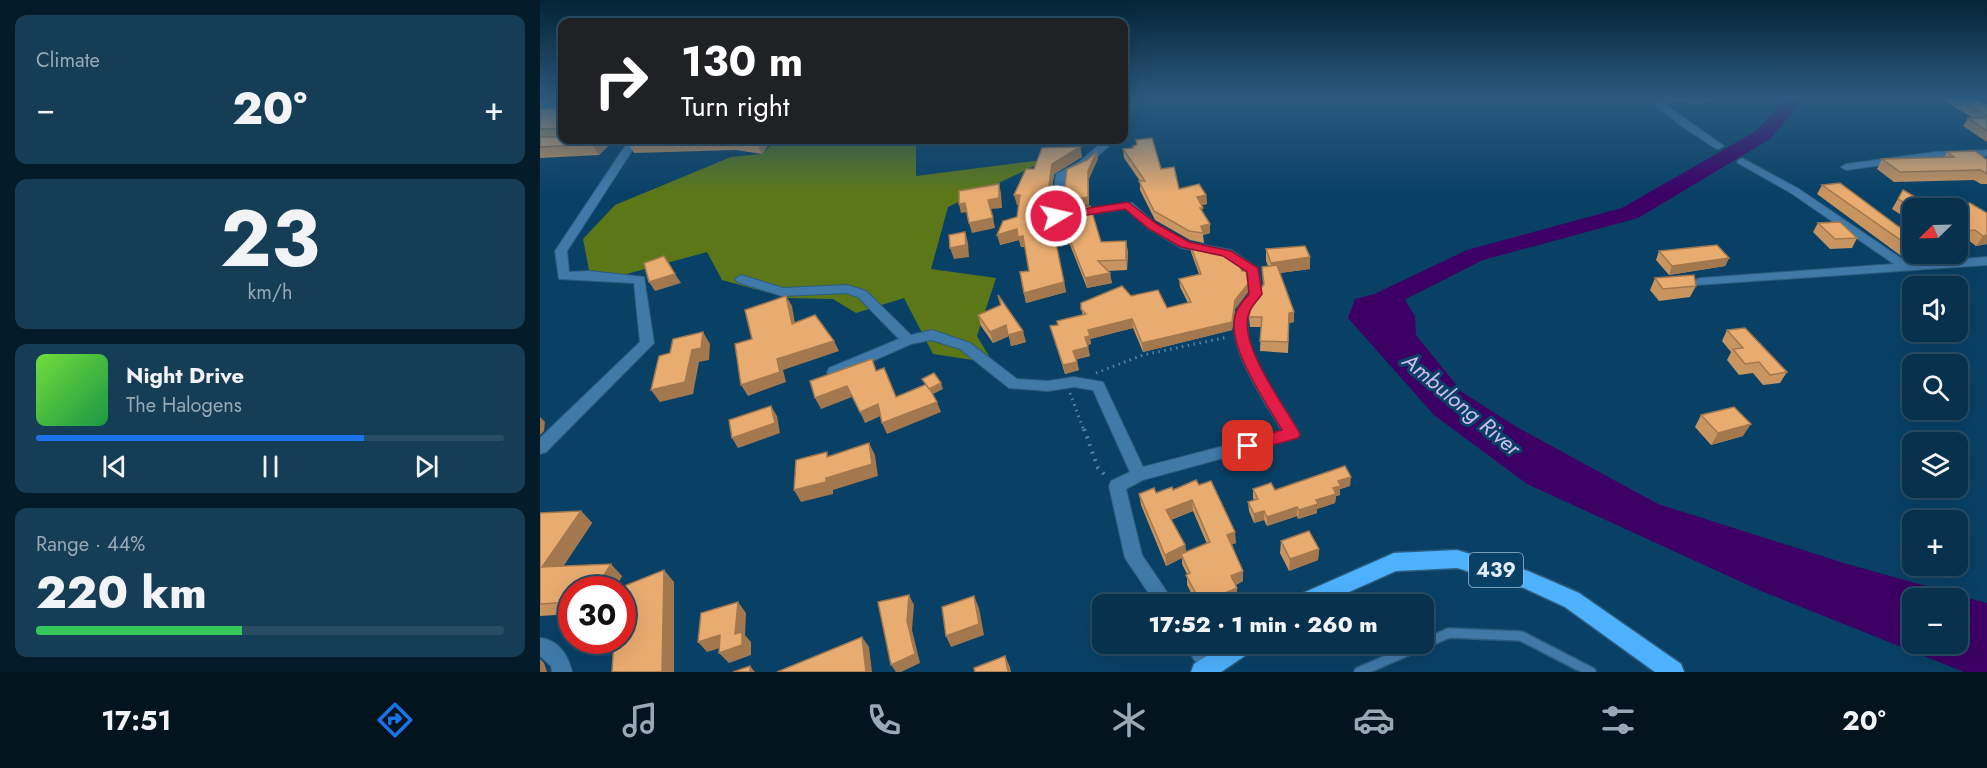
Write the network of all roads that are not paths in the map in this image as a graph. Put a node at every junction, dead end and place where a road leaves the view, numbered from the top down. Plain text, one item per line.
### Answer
1 (1695, 130) edge
2 (631, 144) edge
3 (1105, 144) edge
4 (1719, 146) dead end
5 (1987, 153) edge
6 (1742, 161) dead end
7 (1846, 166) dead end
8 (1987, 261) edge
9 (1906, 267) junction
10 (741, 279) dead end
11 (1701, 282) dead end
12 (908, 340) junction
13 (834, 372) edge
14 (540, 447) edge
15 (1139, 475) junction
16 (1159, 594) edge
17 (1323, 594) edge
18 (540, 647) edge
19 (1199, 654) edge
20 (1229, 654) edge
21 (1206, 669) edge
22 (562, 672) edge
23 (1359, 672) edge
24 (1591, 672) edge
25 (1673, 672) edge

1 - 4 street
2 - 14 street
3 - 15 street
5 - 7 street
6 - 9 street
8 - 9 street
9 - 11 street
10 - 12 street
12 - 13 street
12 - 15 street
15 - 16 street
17 - 25 main road, 439
18 - 22 street
19 - 21 street
20 - 21 main road
23 - 24 lane

